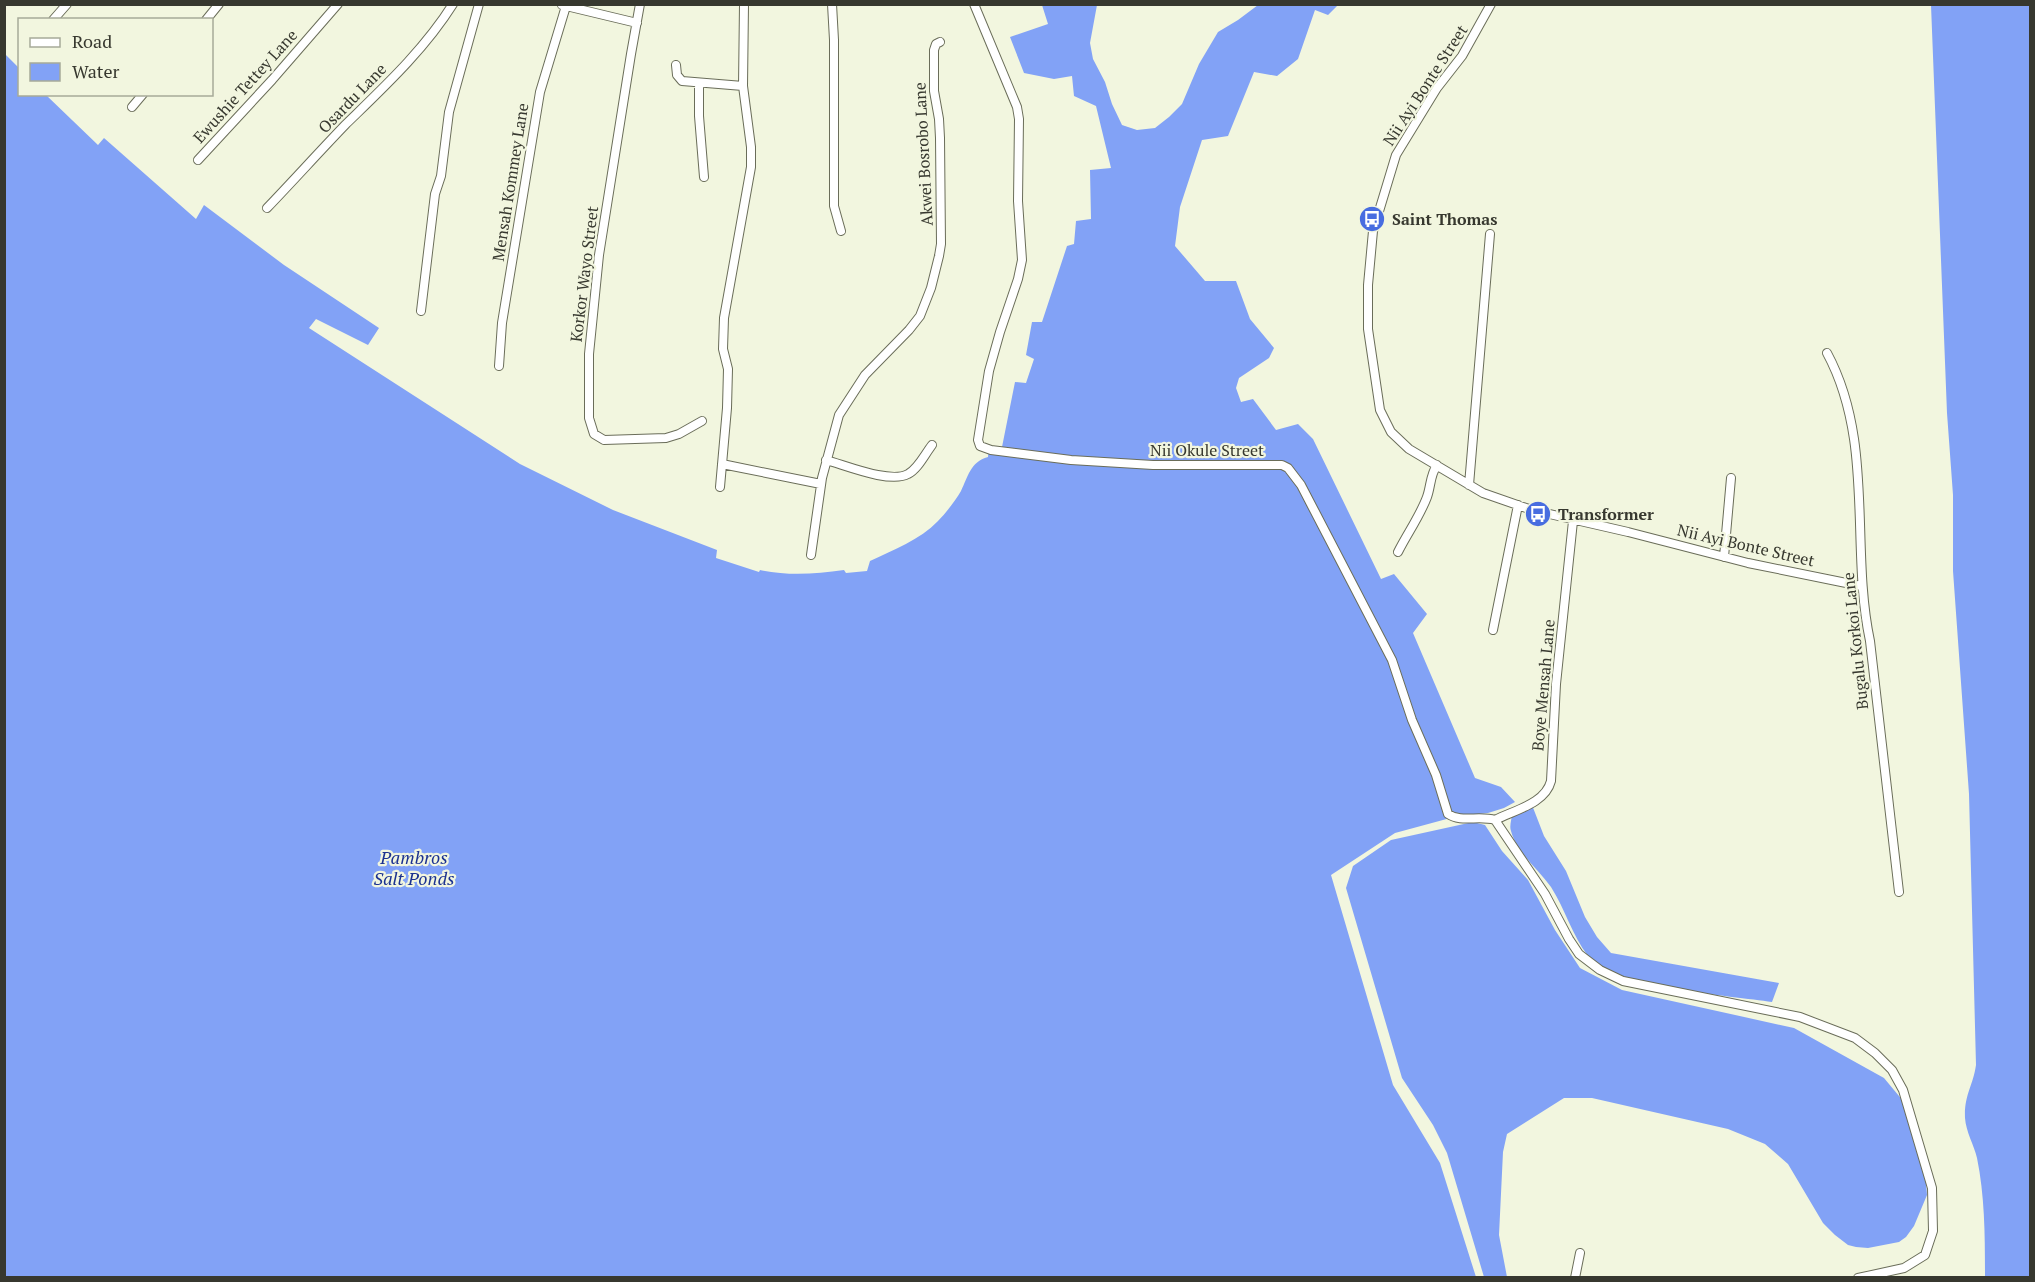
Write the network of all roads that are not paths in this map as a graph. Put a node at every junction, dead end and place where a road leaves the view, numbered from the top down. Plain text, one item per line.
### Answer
1 (67, 4) edge
2 (219, 4) edge
3 (338, 4) edge
4 (453, 4) edge
5 (479, 4) edge
6 (640, 4) edge
7 (744, 4) edge
8 (832, 4) edge
9 (974, 4) edge
10 (1491, 4) edge
11 (563, 5) edge
12 (55, 18) edge
13 (208, 18) edge
14 (637, 23) junction
15 (940, 42) dead end
16 (676, 65) dead end
17 (699, 82) junction
18 (743, 86) junction
19 (140, 96) edge
20 (132, 107) dead end
21 (198, 160) dead end
22 (704, 177) dead end
23 (267, 208) dead end
24 (841, 231) dead end
25 (1490, 234) dead end
26 (421, 311) dead end
27 (1827, 353) dead end
28 (499, 366) dead end
29 (702, 421) dead end
30 (932, 445) dead end
31 (826, 460) junction
32 (722, 464) junction
33 (1437, 465) junction
34 (1731, 478) dead end
35 (821, 483) junction
36 (1469, 485) junction
37 (720, 488) dead end
38 (1518, 505) junction
39 (1574, 521) junction
40 (1398, 552) dead end
41 (811, 555) dead end
42 (1724, 557) junction
43 (1862, 586) junction
44 (1493, 630) dead end
45 (1495, 820) junction
46 (1899, 892) dead end
47 (1580, 1253) dead end
48 (1878, 1276) edge
49 (1575, 1278) edge
50 (1858, 1278) edge

1 - 12 street
2 - 13 street
3 - 21 street, Ewushie Tettey Lane
4 - 23 street, Osardu Lane
5 - 26 street
6 - 14 street, Korkor Wayo Street
7 - 18 street
8 - 24 street
9 - 45 street, Nii Okule Street
10 - 33 street, Nii Ayi Bonte Street
11 - 14 street
11 - 28 street, Mensah Kommey Lane
14 - 29 street, Korkor Wayo Street
15 - 31 street, Akwei Bosrobo Lane
16 - 17 street
17 - 18 street
17 - 22 street
18 - 32 street
19 - 20 street
25 - 36 street
27 - 43 street, Bugalu Korkoi Lane
30 - 31 street
31 - 35 street, Akwei Bosrobo Lane
32 - 35 street
32 - 37 street
33 - 36 street, Nii Ayi Bonte Street
33 - 40 street
34 - 42 street
35 - 41 street, Akwei Bosrobo Lane
36 - 38 street, Nii Ayi Bonte Street
38 - 39 street, Nii Ayi Bonte Street
38 - 44 street
39 - 42 street, Nii Ayi Bonte Street
39 - 45 street, Boye Mensah Lane
42 - 43 street, Nii Ayi Bonte Street
43 - 46 street, Bugalu Korkoi Lane
45 - 48 street
47 - 49 street
48 - 50 street

